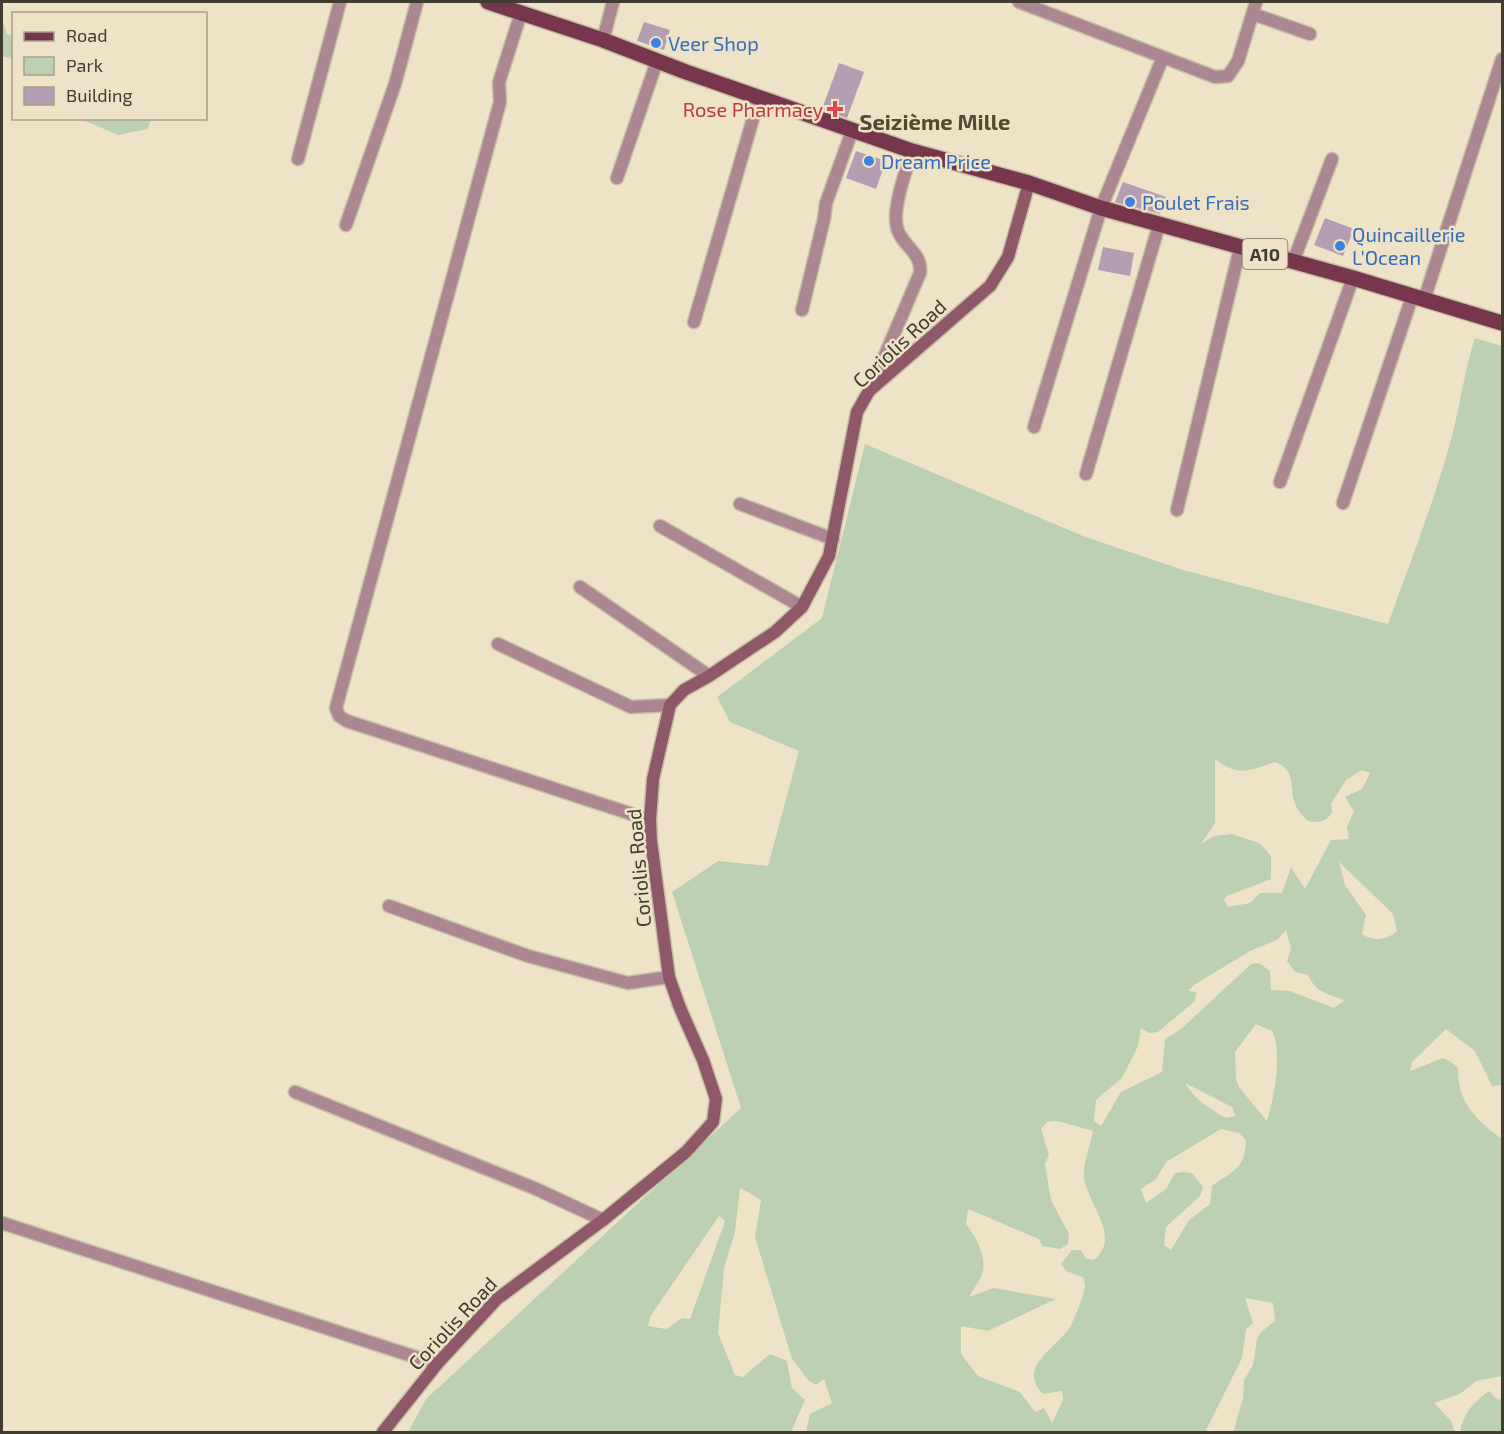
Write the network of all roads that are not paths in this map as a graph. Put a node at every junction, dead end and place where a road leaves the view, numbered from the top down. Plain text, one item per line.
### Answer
1 (340, 2) edge
2 (417, 2) edge
3 (488, 2) edge
4 (613, 2) edge
5 (1019, 2) edge
6 (1254, 8) edge
7 (521, 13) junction
8 (1310, 34) dead end
9 (603, 40) junction
10 (1163, 57) junction
11 (1503, 59) edge
12 (657, 61) junction
13 (759, 98) junction
14 (852, 131) junction
15 (912, 151) junction
16 (298, 159) dead end
17 (1332, 159) dead end
18 (617, 178) dead end
19 (1029, 183) junction
20 (1101, 208) junction
21 (346, 225) dead end
22 (1159, 225) junction
23 (1240, 248) junction
24 (1293, 262) junction
25 (1353, 278) junction
26 (1418, 298) junction
27 (802, 310) dead end
28 (694, 322) dead end
29 (1503, 323) edge
30 (869, 391) junction
31 (1034, 427) dead end
32 (1086, 474) dead end
33 (1280, 482) dead end
34 (1343, 503) dead end
35 (740, 504) dead end
36 (1177, 510) dead end
37 (660, 526) dead end
38 (832, 539) junction
39 (580, 587) dead end
40 (802, 607) junction
41 (498, 644) dead end
42 (709, 676) junction
43 (670, 705) junction
44 (650, 820) junction
45 (389, 906) dead end
46 (669, 977) junction
47 (295, 1092) dead end
48 (603, 1220) junction
49 (2, 1223) edge
50 (437, 1364) junction
51 (383, 1432) edge

1 - 16 street
2 - 21 street
3 - 7 main road, A10
4 - 9 street
5 - 10 street
6 - 8 street
6 - 10 street
7 - 9 main road, A10
7 - 44 street
9 - 12 main road, A10
10 - 20 street
11 - 26 street
12 - 13 main road, A10
12 - 18 street
13 - 14 main road, A10
13 - 28 street
14 - 15 main road, A10
14 - 27 street
15 - 19 main road, A10
15 - 30 street
17 - 24 street
19 - 20 main road, A10
19 - 30 main road, Coriolis Road
20 - 22 main road, A10
20 - 31 street
22 - 23 main road, A10
22 - 32 street
23 - 24 main road, A10
23 - 36 street
24 - 25 main road, A10
25 - 26 main road, A10
25 - 33 street
26 - 29 main road, A10
26 - 34 street
30 - 38 main road, Coriolis Road
35 - 38 street
37 - 40 street
38 - 40 main road, Coriolis Road
39 - 42 street
40 - 42 main road, Coriolis Road
41 - 43 street
42 - 43 main road, Coriolis Road
43 - 44 main road, Coriolis Road
44 - 46 main road, Coriolis Road
45 - 46 street
46 - 48 main road, Coriolis Road
47 - 48 street
48 - 50 main road, Coriolis Road
49 - 50 street
50 - 51 main road, Coriolis Road

